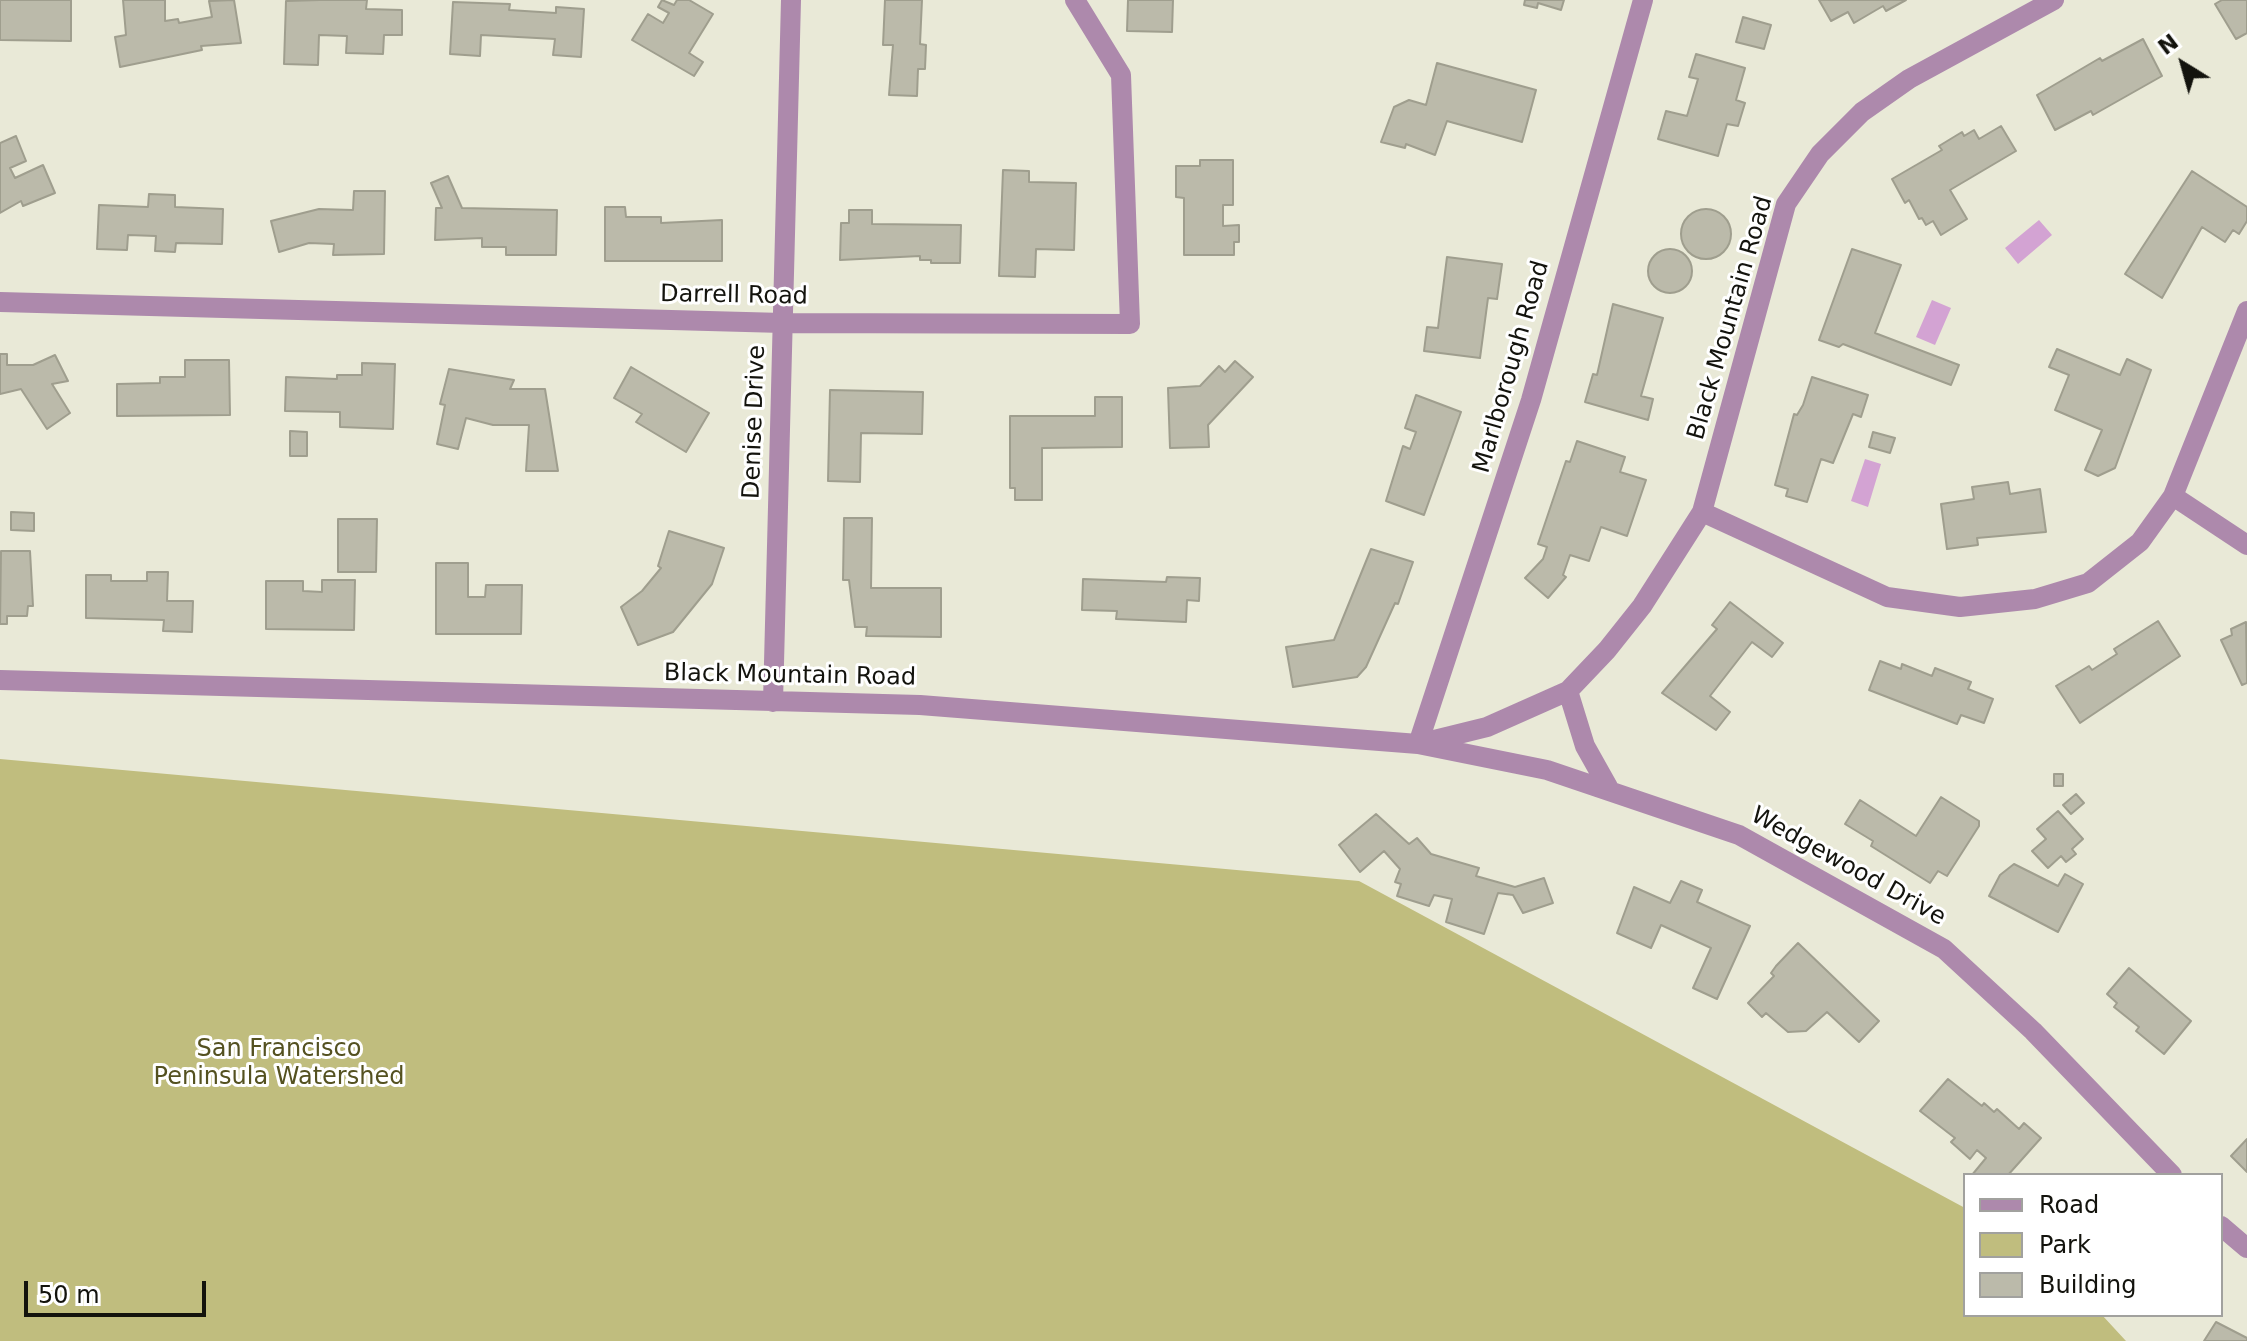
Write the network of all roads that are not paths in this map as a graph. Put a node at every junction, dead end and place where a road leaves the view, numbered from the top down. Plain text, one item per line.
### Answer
1 (791, 0) edge
2 (1075, 0) edge
3 (1643, 0) edge
4 (2054, 0) edge
5 (0, 302) edge
6 (2247, 311) edge
7 (783, 323) junction
8 (2173, 496) junction
9 (1702, 512) junction
10 (2247, 545) edge
11 (0, 680) edge
12 (1568, 691) junction
13 (773, 702) junction
14 (1418, 744) junction
15 (1608, 787) junction
16 (2170, 1173) edge
17 (2223, 1228) edge
18 (2247, 1248) edge

1 - 7 street, Denise Drive
2 - 7 street, Darrell Road
3 - 14 street, Marlborough Road
4 - 9 street, Black Mountain Road
5 - 7 street, Darrell Road
6 - 8 street
7 - 13 street, Denise Drive
8 - 9 street
8 - 10 street
9 - 12 street, Black Mountain Road
11 - 13 street, Black Mountain Road
12 - 14 street, Black Mountain Road
12 - 15 street
13 - 14 street, Black Mountain Road
14 - 15 street, Wedgewood Drive
15 - 16 street, Wedgewood Drive
17 - 18 street

